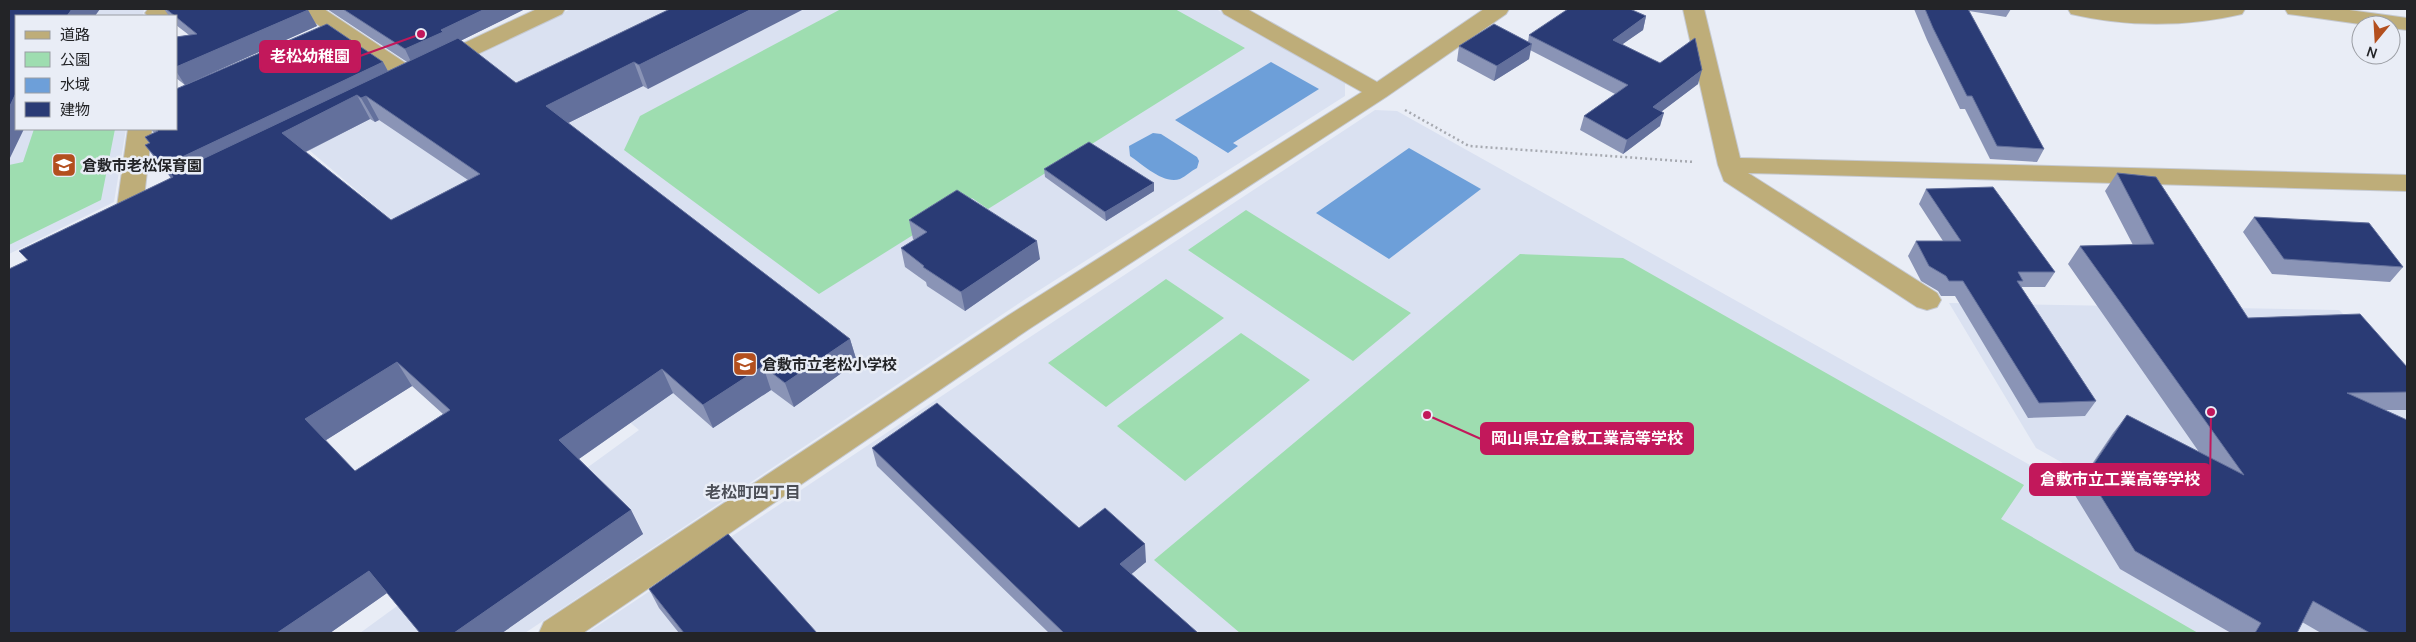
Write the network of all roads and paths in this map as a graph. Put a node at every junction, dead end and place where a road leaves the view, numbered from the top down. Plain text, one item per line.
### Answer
1 (177, 9) edge
2 (310, 9) edge
3 (554, 9) edge
4 (1232, 9) edge
5 (1498, 9) edge
6 (1693, 9) edge
7 (2080, 9) edge
8 (2234, 9) edge
9 (2296, 9) edge
10 (2404, 9) edge
11 (157, 13) edge
12 (2407, 13) edge
13 (2407, 24) edge
14 (338, 27) junction
15 (311, 39) edge
16 (410, 77) junction
17 (384, 90) edge
18 (1376, 93) junction
19 (140, 130) edge
20 (1730, 164) junction
21 (2407, 183) edge
22 (156, 201) edge
23 (1927, 300) dead end
24 (556, 633) edge

1 - 11 street
2 - 14 street
3 - 16 street
4 - 18 street
5 - 18 street
6 - 20 street
7 - 8 street
9 - 13 street
10 - 12 street
14 - 15 street
14 - 16 street
16 - 17 street
18 - 20 path
18 - 24 street
19 - 22 street
20 - 21 street
20 - 23 street

